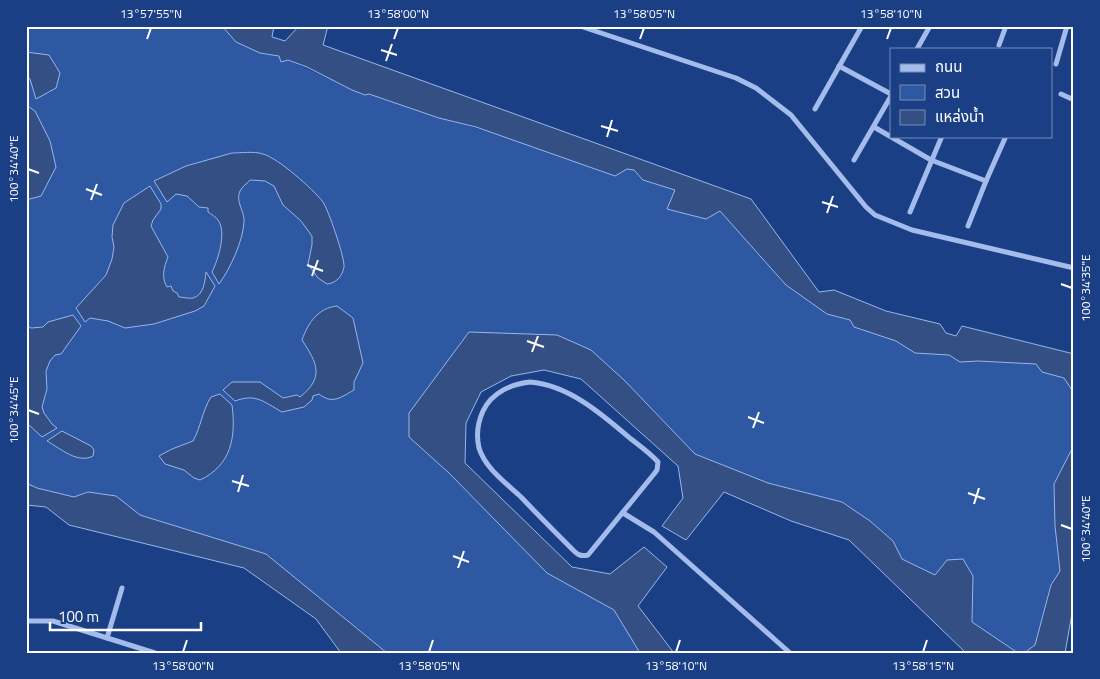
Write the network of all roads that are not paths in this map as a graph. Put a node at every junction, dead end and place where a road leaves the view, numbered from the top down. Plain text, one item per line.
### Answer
1 (580, 26) edge
2 (862, 26) edge
3 (930, 26) edge
4 (1006, 26) edge
5 (1067, 26) edge
6 (1000, 45) dead end
7 (918, 48) edge
8 (1056, 64) dead end
9 (839, 66) junction
10 (890, 94) edge
11 (1061, 94) dead end
12 (890, 97) edge
13 (1074, 100) edge
14 (814, 110) dead end
15 (874, 127) junction
16 (890, 136) edge
17 (893, 138) edge
18 (941, 138) edge
19 (1005, 138) edge
20 (854, 160) dead end
21 (931, 160) junction
22 (986, 181) junction
23 (910, 212) dead end
24 (968, 226) dead end
25 (1074, 268) edge
26 (623, 513) junction
27 (122, 588) dead end
28 (26, 621) edge
29 (107, 638) junction
30 (155, 653) edge
31 (790, 653) edge

1 - 25 street
2 - 9 street
3 - 7 street
4 - 6 street
5 - 8 street
9 - 10 street
9 - 14 street
11 - 13 street
12 - 15 street
15 - 16 street
15 - 20 street
17 - 21 street
18 - 21 street
19 - 22 street
21 - 22 street
21 - 23 street
22 - 24 street
26 - 26 street
26 - 31 street
27 - 29 street
28 - 29 street
29 - 30 street

